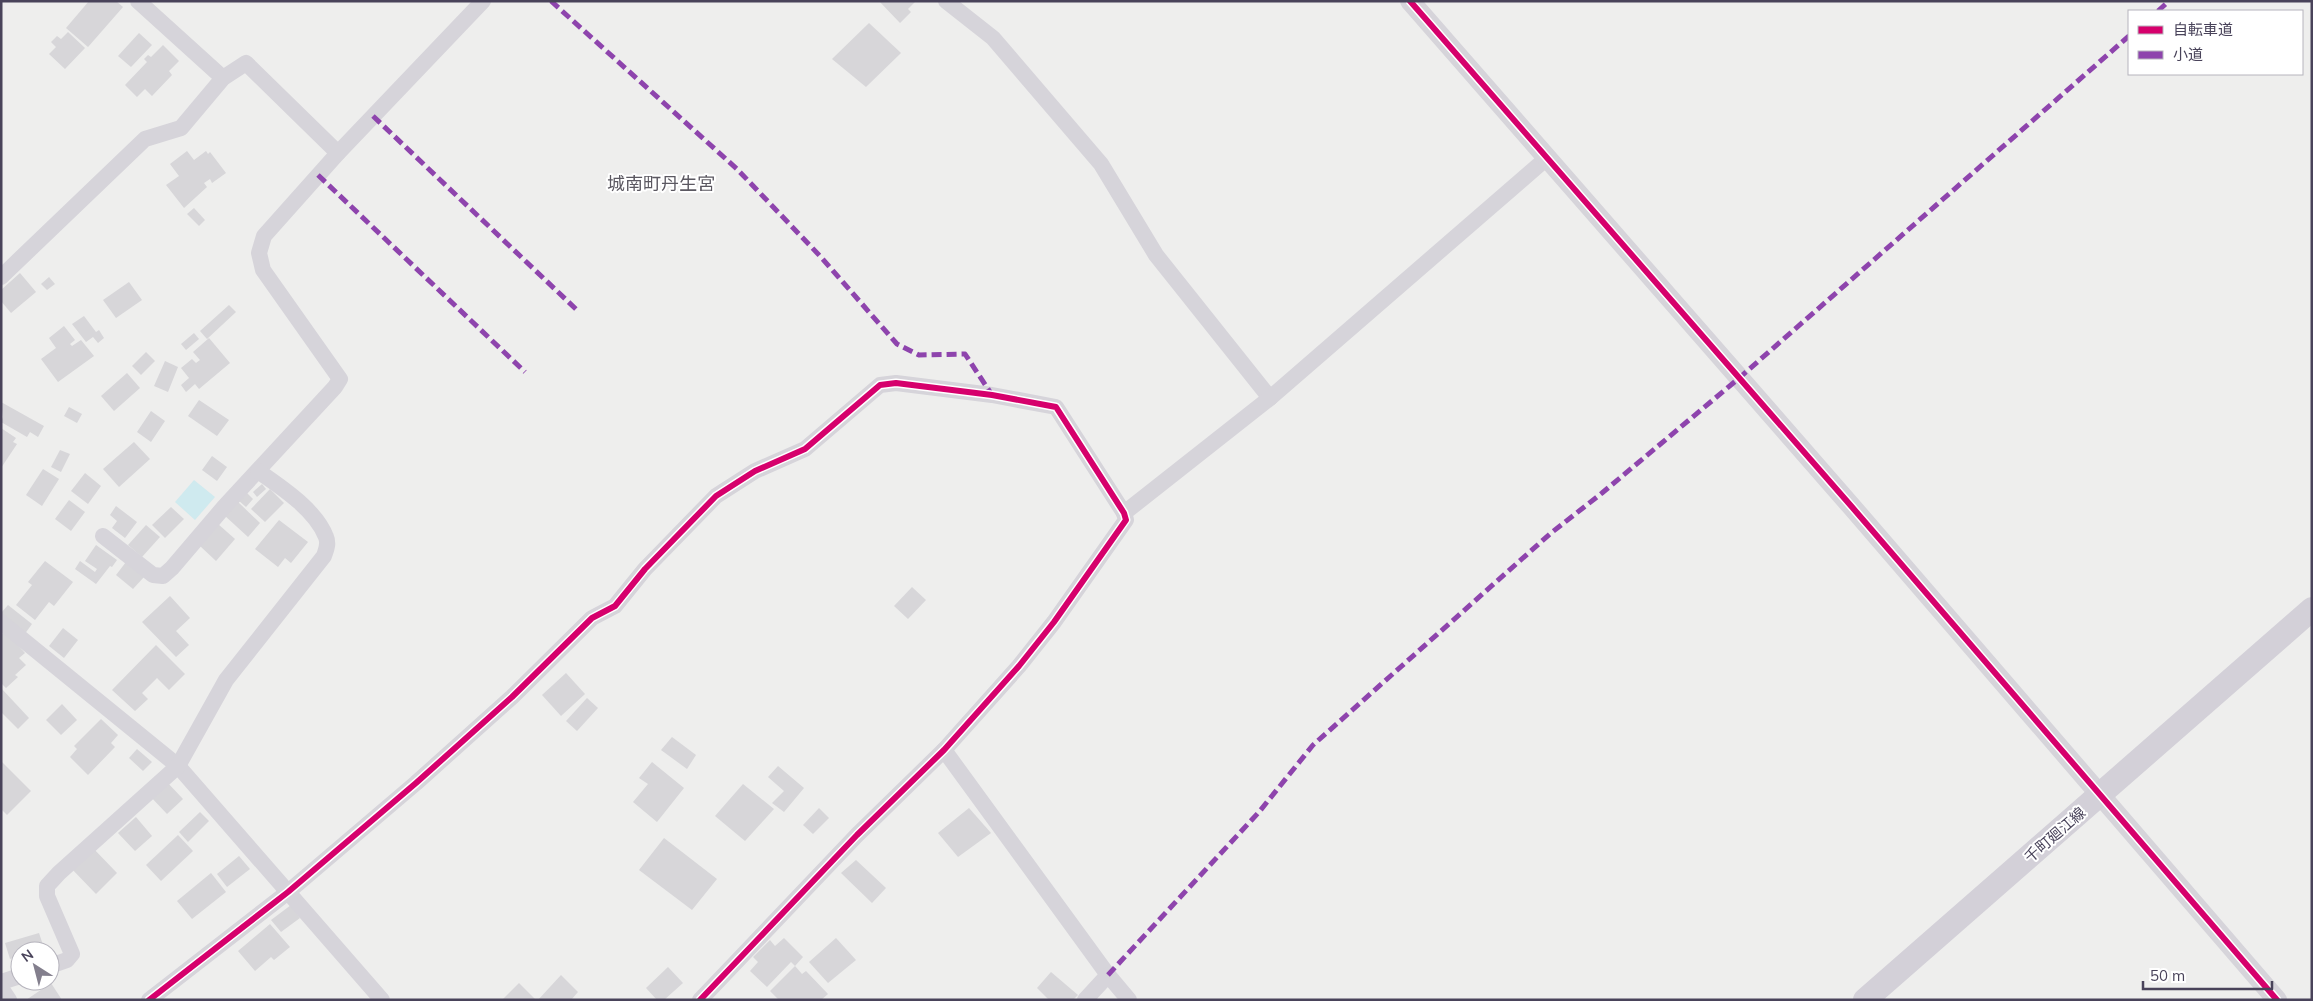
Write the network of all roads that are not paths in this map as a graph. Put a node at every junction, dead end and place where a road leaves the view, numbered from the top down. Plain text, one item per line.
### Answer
1 (138, 1) edge
2 (483, 1) edge
3 (946, 1) edge
4 (1410, 1) edge
5 (223, 78) junction
6 (338, 153) junction
7 (1548, 157) junction
8 (1, 277) edge
9 (1270, 398) junction
10 (258, 471) junction
11 (1124, 513) junction
12 (103, 536) dead end
13 (2312, 609) edge
14 (1, 622) edge
15 (944, 750) junction
16 (178, 766) junction
17 (2100, 796) junction
18 (288, 892) junction
19 (60, 962) edge
20 (1108, 975) junction
21 (1, 988) edge
22 (9, 1000) edge
23 (149, 1000) edge
24 (382, 1000) edge
25 (700, 1000) edge
26 (1085, 1000) edge
27 (1129, 1000) edge
28 (1865, 1000) edge
29 (2277, 1000) edge

1 - 5 street
2 - 6 street
3 - 9 street
4 - 7 street
5 - 6 street
5 - 8 street
6 - 10 street
7 - 9 street
7 - 17 street
9 - 11 street
10 - 12 street
10 - 16 street
11 - 15 street
11 - 18 street
13 - 17 main road, 千町廻江線
14 - 16 street
15 - 20 street
15 - 25 street
16 - 18 street
16 - 19 street
17 - 28 main road, 千町廻江線
17 - 29 street
18 - 23 street
18 - 24 street
20 - 26 street
20 - 27 street
21 - 22 street

